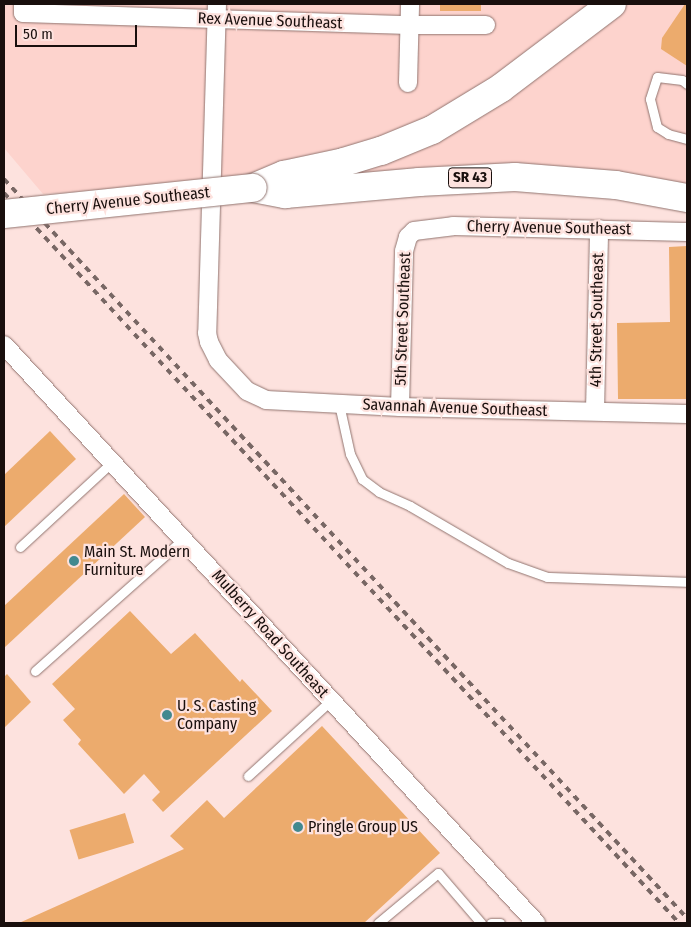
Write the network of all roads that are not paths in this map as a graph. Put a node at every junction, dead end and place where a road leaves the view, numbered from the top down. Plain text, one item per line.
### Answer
1 (410, 4) edge
2 (612, 4) edge
3 (23, 8) edge
4 (112, 10) edge
5 (217, 12) edge
6 (409, 25) junction
7 (486, 25) dead end
8 (408, 83) dead end
9 (687, 84) edge
10 (687, 139) edge
11 (253, 188) junction
12 (687, 198) edge
13 (4, 214) edge
14 (599, 229) junction
15 (687, 232) edge
16 (412, 233) joint
17 (4, 345) edge
18 (339, 404) junction
19 (400, 407) junction
20 (594, 411) junction
21 (687, 414) edge
22 (112, 462) junction
23 (183, 540) junction
24 (20, 548) dead end
25 (687, 582) edge
26 (35, 671) dead end
27 (330, 701) junction
28 (248, 776) dead end
29 (378, 923) edge
30 (481, 923) edge
31 (491, 923) edge
32 (500, 923) edge
33 (536, 923) edge

1 - 6 street
2 - 11 main road, Cherry Avenue Southeast / SR 43
3 - 4 street, Rex Avenue Southeast
4 - 5 street, Rex Avenue Southeast
5 - 6 street, Rex Avenue Southeast
5 - 18 street, Savannah Avenue Southeast
6 - 7 street, Rex Avenue Southeast
6 - 8 street
9 - 10 lane
11 - 12 main road, Cherry Avenue Southeast / SR 43
11 - 13 main road, Cherry Avenue Southeast / SR 43, bridge
14 - 15 street, Cherry Avenue Southeast
14 - 16 street, Cherry Avenue Southeast
14 - 20 street, 4th Street Southeast
16 - 19 street, 5th Street Southeast
17 - 22 street, Mulberry Road Southeast
18 - 19 street, Savannah Avenue Southeast
18 - 25 lane
19 - 20 street, Savannah Avenue Southeast
20 - 21 street, Savannah Avenue Southeast
22 - 23 street, Mulberry Road Southeast
22 - 24 lane
23 - 26 lane
23 - 27 street, Mulberry Road Southeast
27 - 28 lane
27 - 33 street, Mulberry Road Southeast
29 - 30 lane
31 - 32 lane

